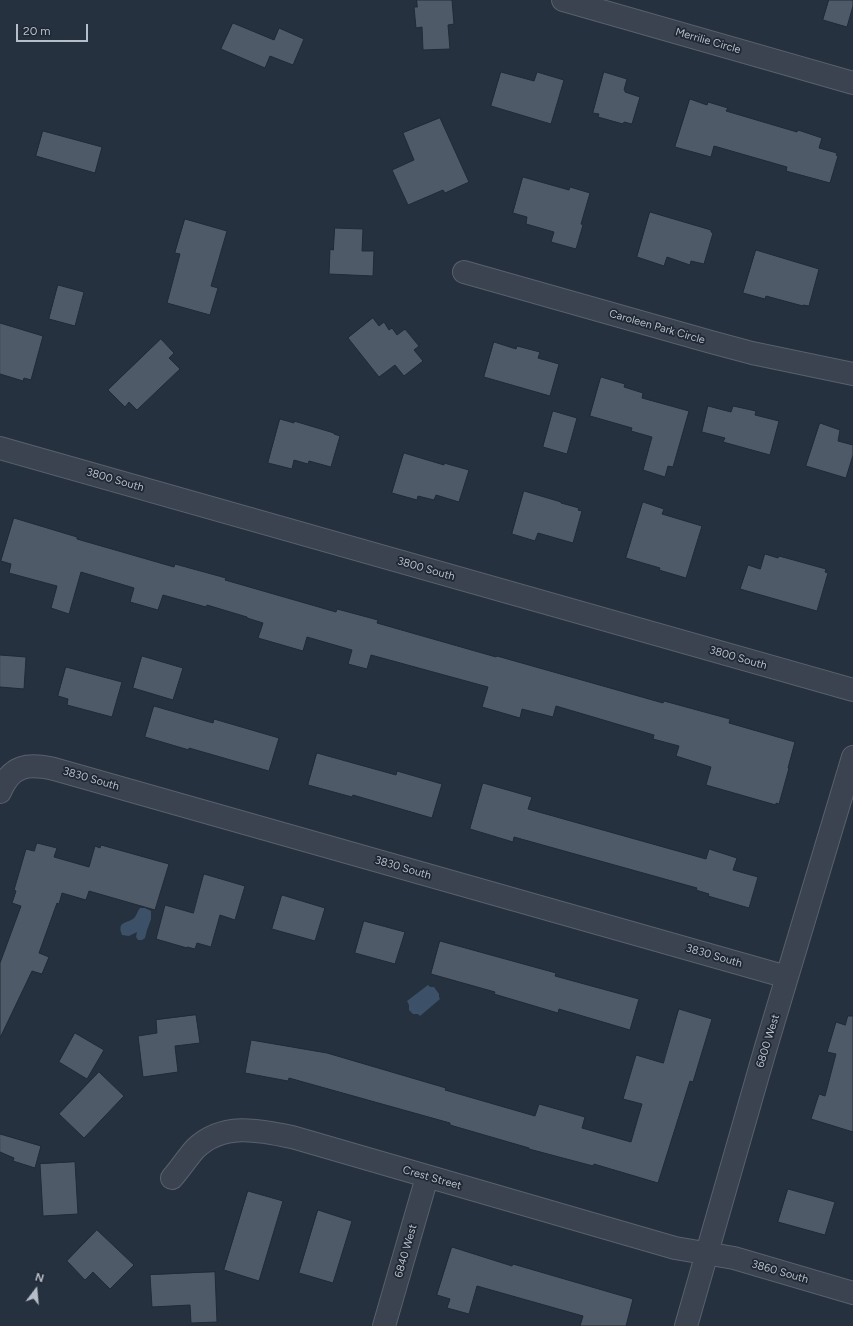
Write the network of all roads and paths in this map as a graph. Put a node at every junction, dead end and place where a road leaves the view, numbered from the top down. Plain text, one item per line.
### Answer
1 (563, 0) edge
2 (853, 83) edge
3 (464, 272) dead end
4 (853, 374) edge
5 (0, 448) edge
6 (853, 690) edge
7 (853, 757) edge
8 (0, 792) edge
9 (787, 977) junction
10 (427, 1177) junction
11 (172, 1178) dead end
12 (707, 1253) junction
13 (853, 1293) edge
14 (384, 1326) edge
15 (686, 1326) edge

1 - 2 street, Merrilie Circle
3 - 4 street, Caroleen Park Circle
5 - 6 street, 3800 South
7 - 9 street, 6800 West
8 - 9 street, 3830 South
9 - 12 street, 6800 West
10 - 11 street, Crest Street
10 - 12 street, Crest Street
10 - 14 street, 6840 West
12 - 13 street, 3860 South
12 - 15 street, 6800 West

